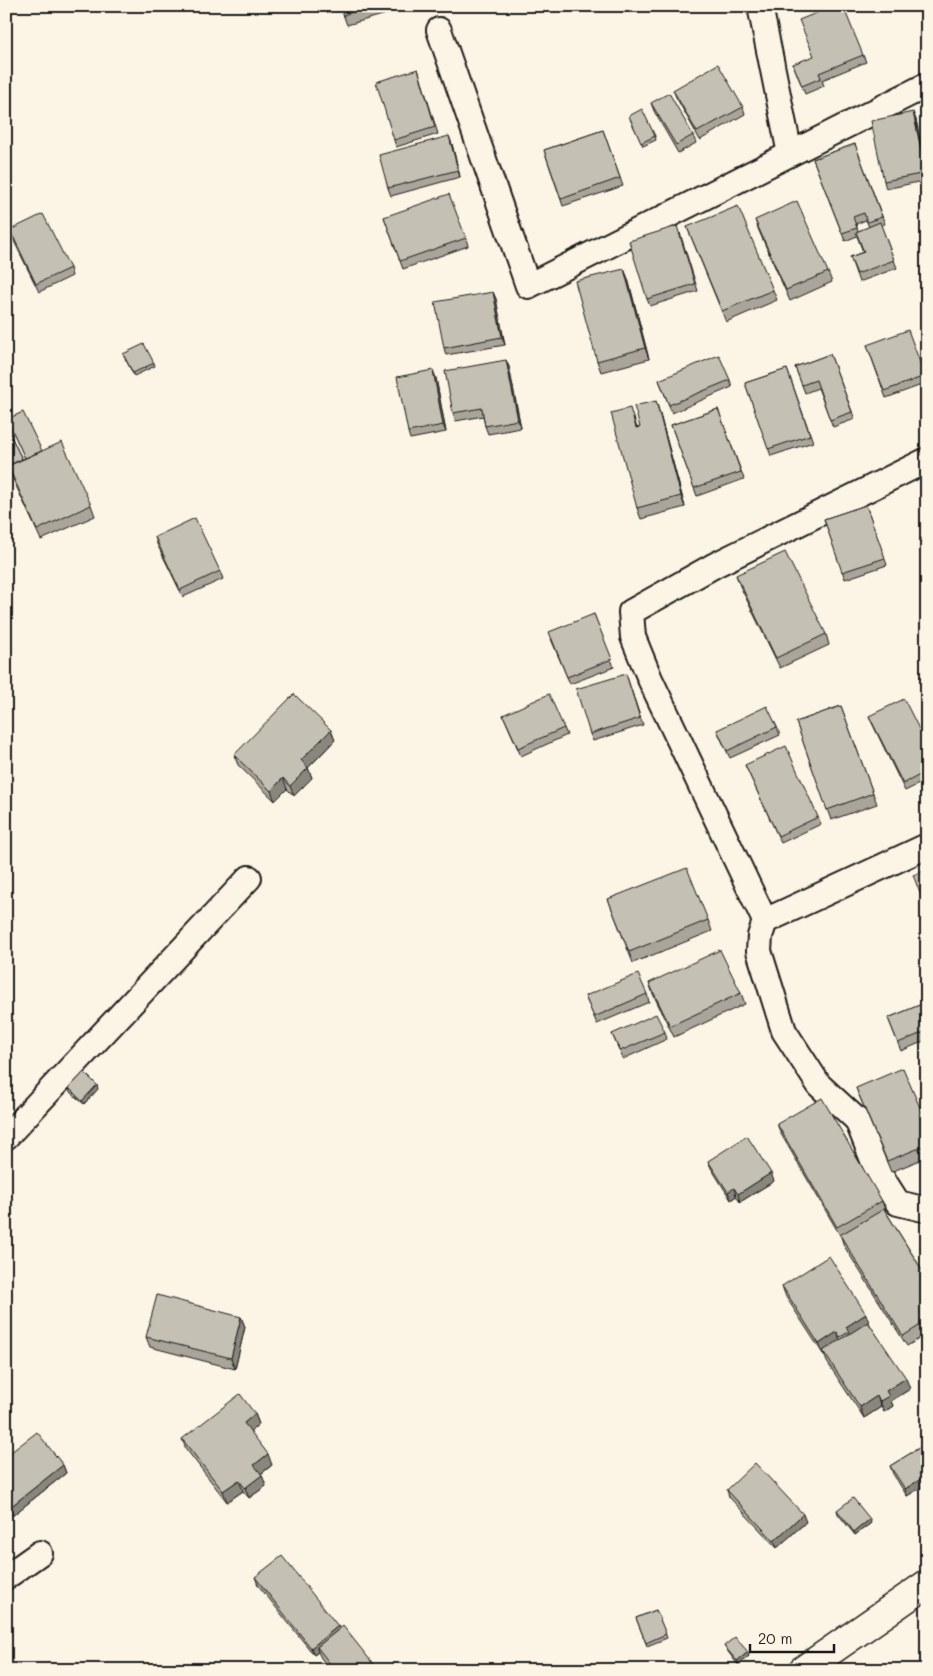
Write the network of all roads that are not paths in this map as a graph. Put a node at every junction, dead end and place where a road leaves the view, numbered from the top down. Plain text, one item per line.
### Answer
1 (760, 6) edge
2 (439, 30) dead end
3 (927, 85) edge
4 (790, 154) junction
5 (927, 460) edge
6 (927, 846) edge
7 (250, 878) dead end
8 (765, 921) junction
9 (6, 1137) edge
10 (927, 1210) edge
11 (40, 1553) dead end
12 (6, 1577) edge
13 (927, 1584) edge
14 (803, 1670) edge

1 - 4 street
2 - 4 street
3 - 4 street
5 - 8 street
6 - 8 street
7 - 9 street
8 - 10 street
11 - 12 street
13 - 14 main road

